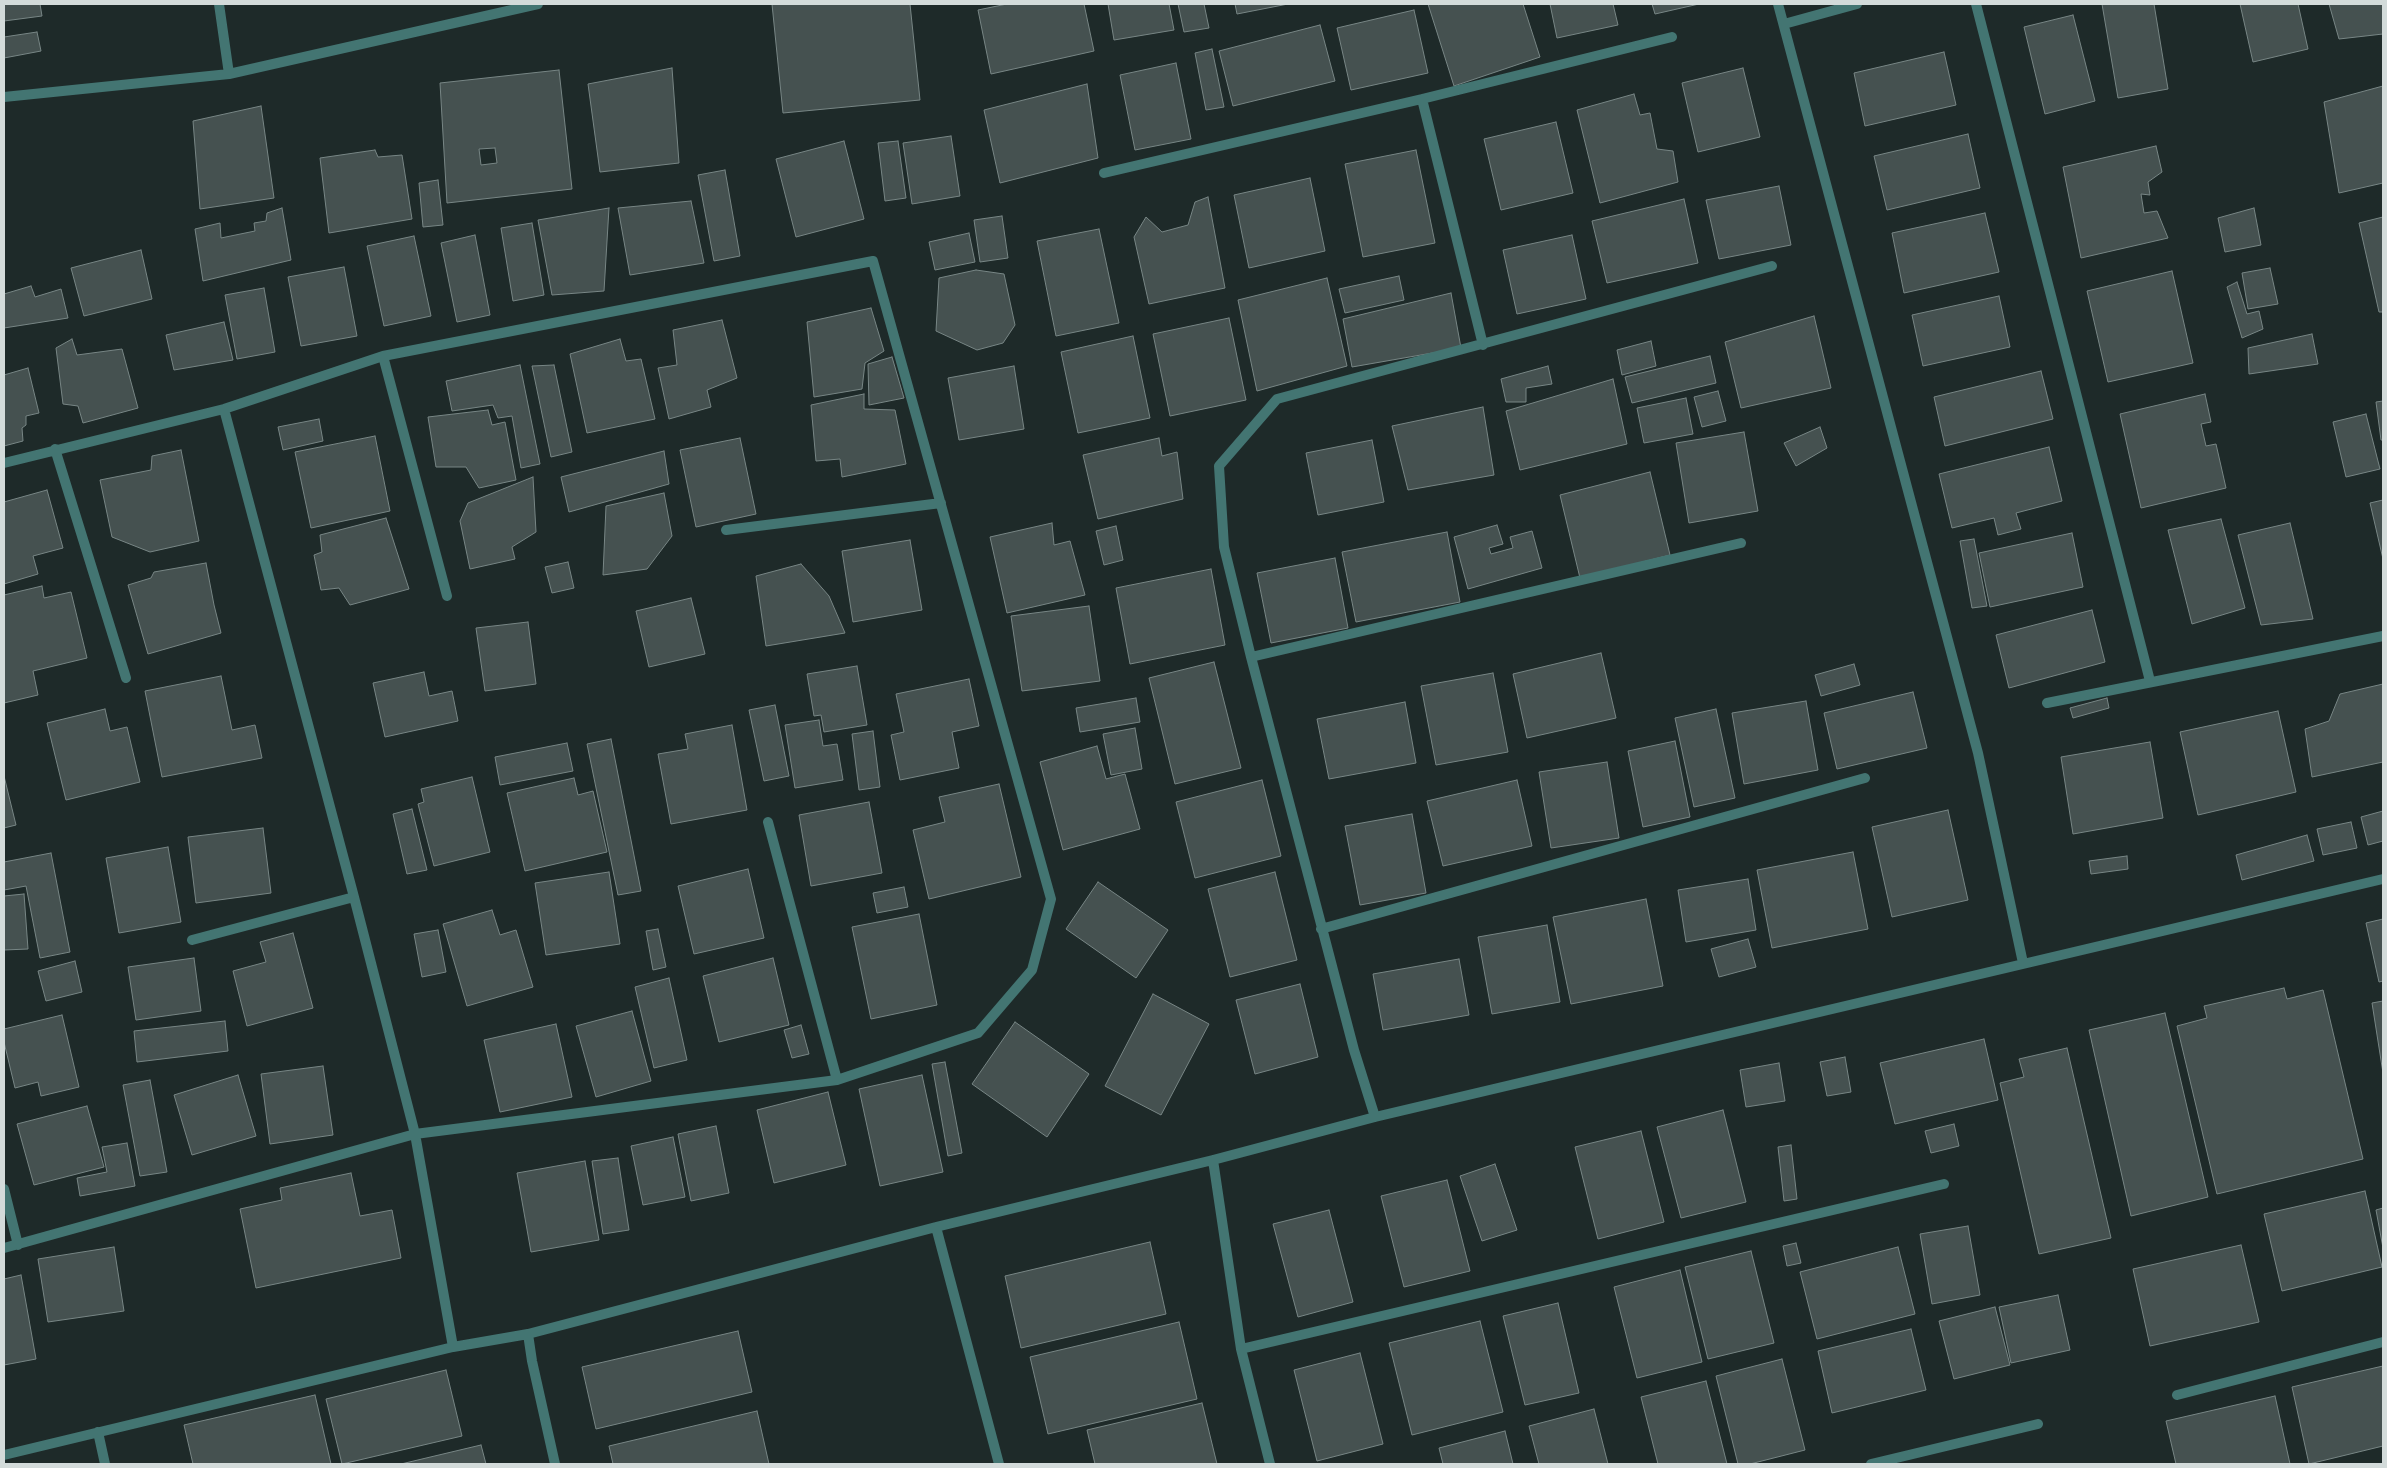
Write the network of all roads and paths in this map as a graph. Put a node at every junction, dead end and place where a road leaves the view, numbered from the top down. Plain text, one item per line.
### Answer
1 (219, 4) edge
2 (538, 4) edge
3 (1778, 4) edge
4 (1857, 4) edge
5 (1976, 4) edge
6 (1784, 24) junction
7 (1672, 37) dead end
8 (229, 74) junction
9 (4, 97) edge
10 (1422, 99) junction
11 (1104, 173) dead end
12 (1772, 266) dead end
13 (1483, 345) junction
14 (383, 356) junction
15 (224, 409) junction
16 (55, 449) junction
17 (4, 462) edge
18 (941, 503) junction
19 (726, 530) dead end
20 (1740, 543) dead end
21 (447, 596) dead end
22 (2383, 636) edge
23 (1251, 657) junction
24 (126, 678) dead end
25 (2150, 681) junction
26 (2047, 702) dead end
27 (1865, 778) dead end
28 (768, 822) dead end
29 (2383, 879) edge
30 (354, 897) junction
31 (1321, 929) junction
32 (192, 940) dead end
33 (2024, 963) junction
34 (837, 1080) junction
35 (1375, 1117) junction
36 (415, 1134) junction
37 (1213, 1160) junction
38 (1944, 1184) dead end
39 (4, 1189) edge
40 (936, 1227) junction
41 (18, 1245) junction
42 (4, 1248) edge
43 (528, 1334) junction
44 (2383, 1342) edge
45 (453, 1347) junction
46 (1241, 1350) junction
47 (2176, 1395) dead end
48 (2038, 1424) dead end
49 (98, 1432) junction
50 (4, 1454) edge
51 (105, 1464) edge
52 (555, 1464) edge
53 (999, 1464) edge
54 (1270, 1464) edge
55 (1871, 1464) edge

1 - 8 street
2 - 8 street
3 - 6 street
4 - 6 street
5 - 25 street
6 - 33 street
7 - 10 street
8 - 9 street
10 - 11 street
10 - 13 street
12 - 13 street
13 - 23 street
14 - 15 street
14 - 18 street
14 - 21 street
15 - 16 street
15 - 30 street
16 - 17 street
16 - 24 street
18 - 19 street
18 - 34 street
20 - 23 street
22 - 25 street
23 - 31 street
25 - 26 street
27 - 31 street
28 - 34 street
29 - 33 street
30 - 32 street
30 - 36 street
31 - 35 street
33 - 35 street
34 - 36 street
35 - 37 street
36 - 41 street
36 - 45 street
37 - 40 street
37 - 46 street
38 - 46 street
39 - 41 street
40 - 43 street
40 - 53 street
41 - 42 street
43 - 45 street
43 - 52 street
44 - 47 street
45 - 49 street
46 - 54 street
48 - 55 street
49 - 50 street
49 - 51 street

